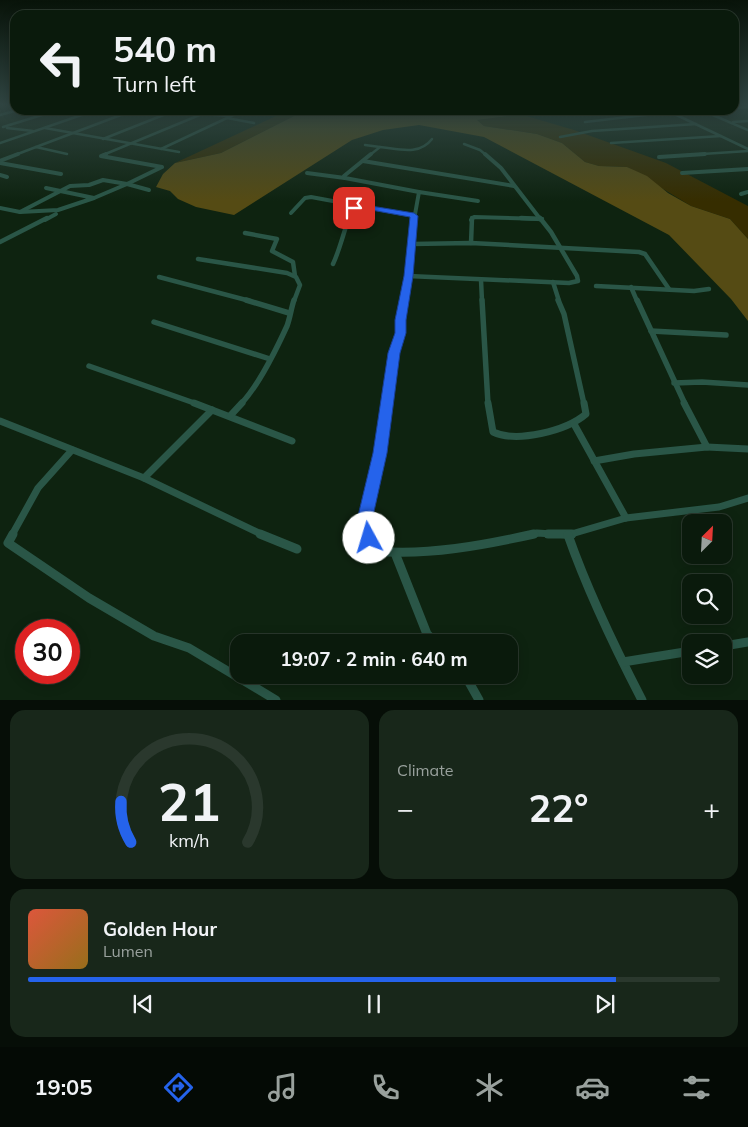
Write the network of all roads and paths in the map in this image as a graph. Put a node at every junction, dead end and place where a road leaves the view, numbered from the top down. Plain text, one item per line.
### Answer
1 (18, 137) edge
2 (63, 137) edge
3 (92, 137) edge
4 (107, 137) edge
5 (148, 137) edge
6 (186, 137) edge
7 (711, 137) edge
8 (722, 137) edge
9 (101, 139) junction
10 (432, 139) dead end
11 (0, 143) edge
12 (611, 143) dead end
13 (131, 144) junction
14 (464, 144) dead end
15 (365, 145) dead end
16 (36, 147) junction
17 (380, 147) junction
18 (160, 149) junction
19 (748, 150) edge
20 (179, 152) dead end
21 (67, 154) dead end
22 (659, 157) dead end
23 (364, 161) junction
24 (0, 162) edge
25 (748, 169) edge
26 (307, 173) dead end
27 (682, 173) dead end
28 (62, 174) dead end
29 (0, 175) edge
30 (7, 177) dead end
31 (345, 178) junction
32 (127, 184) junction
33 (514, 186) junction
34 (46, 188) dead end
35 (149, 190) dead end
36 (61, 191) junction
37 (419, 192) junction
38 (748, 192) edge
39 (741, 194) dead end
40 (94, 198) junction
41 (478, 201) dead end
42 (359, 206) junction
43 (0, 208) edge
44 (60, 211) junction
45 (20, 212) junction
46 (291, 213) dead end
47 (414, 216) junction
48 (542, 219) junction
49 (245, 233) dead end
50 (0, 242) edge
51 (471, 243) junction
52 (412, 244) junction
53 (561, 247) junction
54 (198, 259) dead end
55 (333, 264) dead end
56 (295, 276) junction
57 (408, 276) junction
58 (159, 277) dead end
59 (481, 280) junction
60 (553, 282) junction
61 (596, 286) dead end
62 (631, 287) junction
63 (669, 289) junction
64 (709, 289) dead end
65 (289, 313) junction
66 (154, 322) dead end
67 (651, 331) junction
68 (726, 335) dead end
69 (270, 359) junction
70 (89, 366) dead end
71 (674, 383) junction
72 (748, 384) edge
73 (212, 410) junction
74 (230, 416) junction
75 (0, 420) edge
76 (574, 424) junction
77 (292, 441) dead end
78 (707, 447) junction
79 (72, 450) junction
80 (748, 450) edge
81 (594, 461) junction
82 (144, 478) junction
83 (748, 498) edge
84 (626, 518) junction
85 (568, 535) junction
86 (4, 542) edge
87 (297, 549) dead end
88 (395, 553) junction
89 (428, 634) edge
90 (748, 642) edge
91 (732, 645) edge
92 (682, 652) edge
93 (623, 662) junction
94 (470, 684) edge
95 (276, 700) edge
96 (479, 700) edge
97 (642, 700) edge

1 - 11 street
2 - 16 street
3 - 9 street
4 - 9 street
5 - 13 street
6 - 18 street
7 - 12 street
8 - 19 street
9 - 13 street
10 - 17 street
13 - 18 street
13 - 32 street
14 - 33 street
15 - 17 street
16 - 21 street
16 - 24 street
17 - 23 street
18 - 20 street
19 - 22 street
23 - 31 street
23 - 33 street
24 - 28 street
25 - 27 street
26 - 31 street
29 - 30 street
31 - 37 street
32 - 35 street
32 - 36 street
32 - 40 street
33 - 48 street
34 - 36 street
36 - 40 street
36 - 45 street
37 - 41 street
37 - 47 street
38 - 39 street
40 - 44 street
42 - 46 street
42 - 47 street
42 - 55 street
43 - 45 street
44 - 45 street
44 - 50 street
47 - 52 street
48 - 51 street
48 - 53 street
49 - 56 street
51 - 52 street
51 - 53 street
52 - 57 street
53 - 60 street
53 - 63 street
54 - 56 street
56 - 65 street
57 - 59 street
57 - 88 street
58 - 65 street
59 - 60 street
59 - 76 street
60 - 76 street
61 - 62 street
62 - 63 street
62 - 67 street
63 - 64 street
65 - 69 street
66 - 69 street
67 - 68 street
67 - 71 street
69 - 74 street
70 - 73 street
71 - 72 street
71 - 78 street
73 - 74 street
73 - 82 street
74 - 77 street
75 - 79 street
76 - 81 street
78 - 80 street
78 - 81 street
79 - 82 street
79 - 86 street
81 - 84 street
82 - 87 street
83 - 84 street
84 - 85 street
85 - 88 street
85 - 93 street
86 - 95 street
88 - 89 street
90 - 91 street
92 - 93 street
93 - 97 street
94 - 96 street

